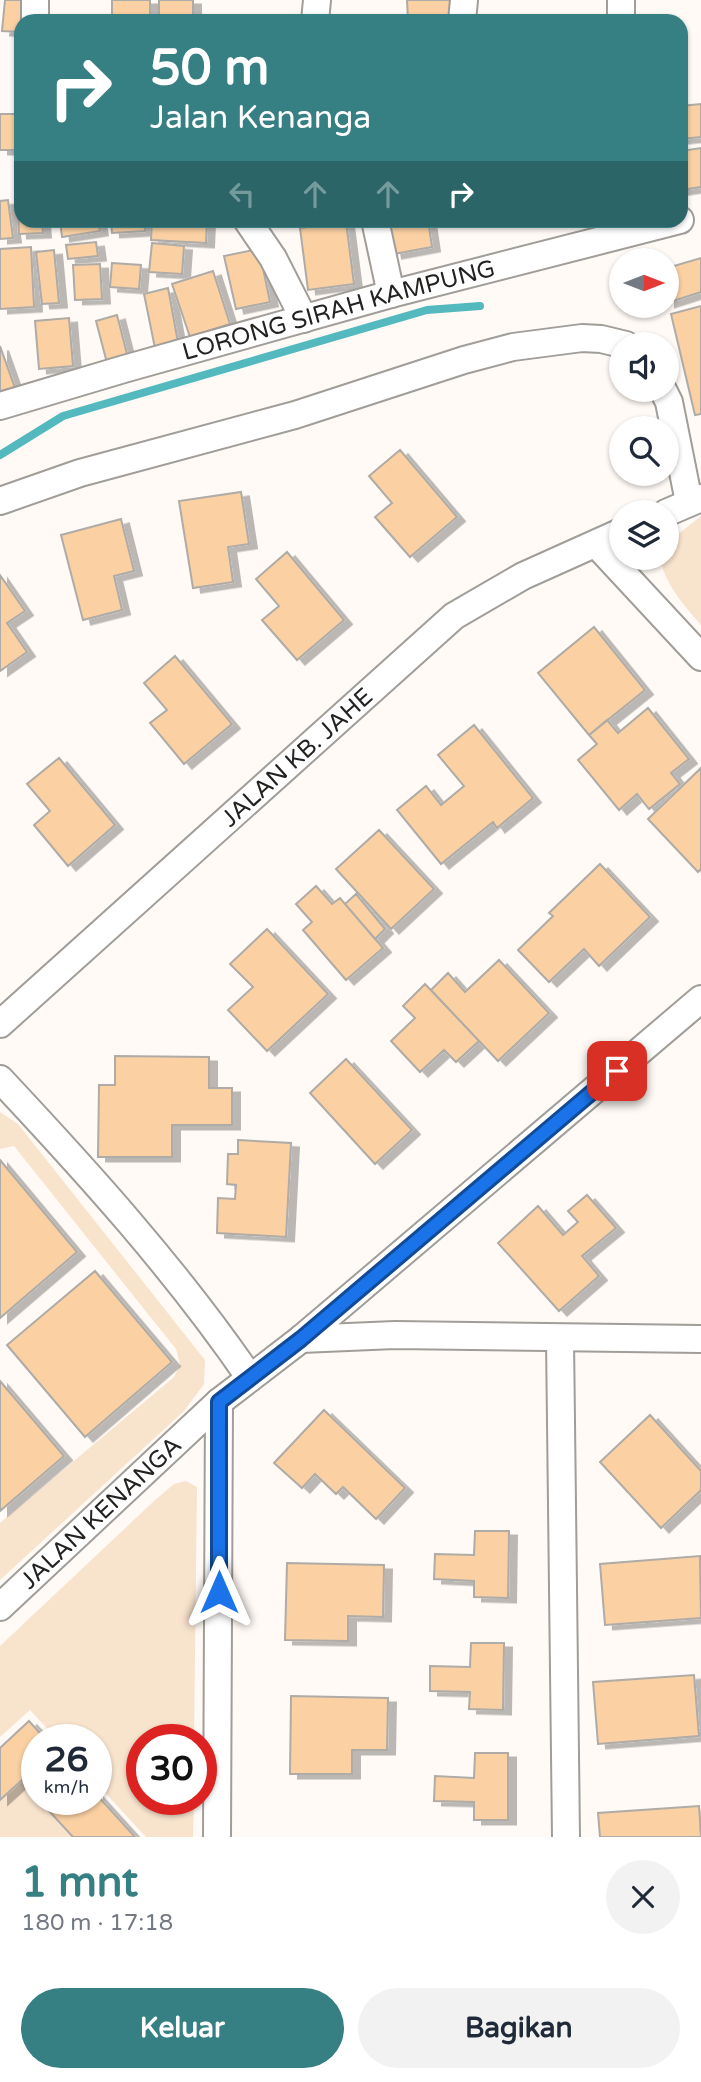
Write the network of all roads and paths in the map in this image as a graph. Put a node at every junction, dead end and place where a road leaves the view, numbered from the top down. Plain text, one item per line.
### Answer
1 (252, 228) edge
2 (377, 228) edge
3 (632, 228) edge
4 (391, 293) junction
5 (304, 319) junction
6 (609, 341) edge
7 (667, 402) edge
8 (0, 406) edge
9 (0, 501) edge
10 (685, 504) edge
11 (609, 538) edge
12 (596, 544) junction
13 (701, 657) edge
14 (701, 999) edge
15 (0, 1024) edge
16 (0, 1079) edge
17 (301, 1339) junction
18 (560, 1339) junction
19 (701, 1339) edge
20 (250, 1378) junction
21 (219, 1402) junction
22 (0, 1607) edge
23 (218, 1837) edge
24 (566, 1837) edge

1 - 5 street
2 - 4 street
3 - 4 street, LORONG SIRAH KAMPUNG
4 - 5 street, LORONG SIRAH KAMPUNG
5 - 8 street, LORONG SIRAH KAMPUNG
6 - 9 street
7 - 10 street
11 - 12 street, JALAN KB. JAHE
12 - 13 street
12 - 15 street, JALAN KB. JAHE
14 - 17 street, JALAN KENANGA
16 - 20 street
17 - 18 street
17 - 20 street, JALAN KENANGA
18 - 19 street
18 - 24 street
20 - 21 street, JALAN KENANGA
21 - 22 street, JALAN KENANGA
21 - 23 street

